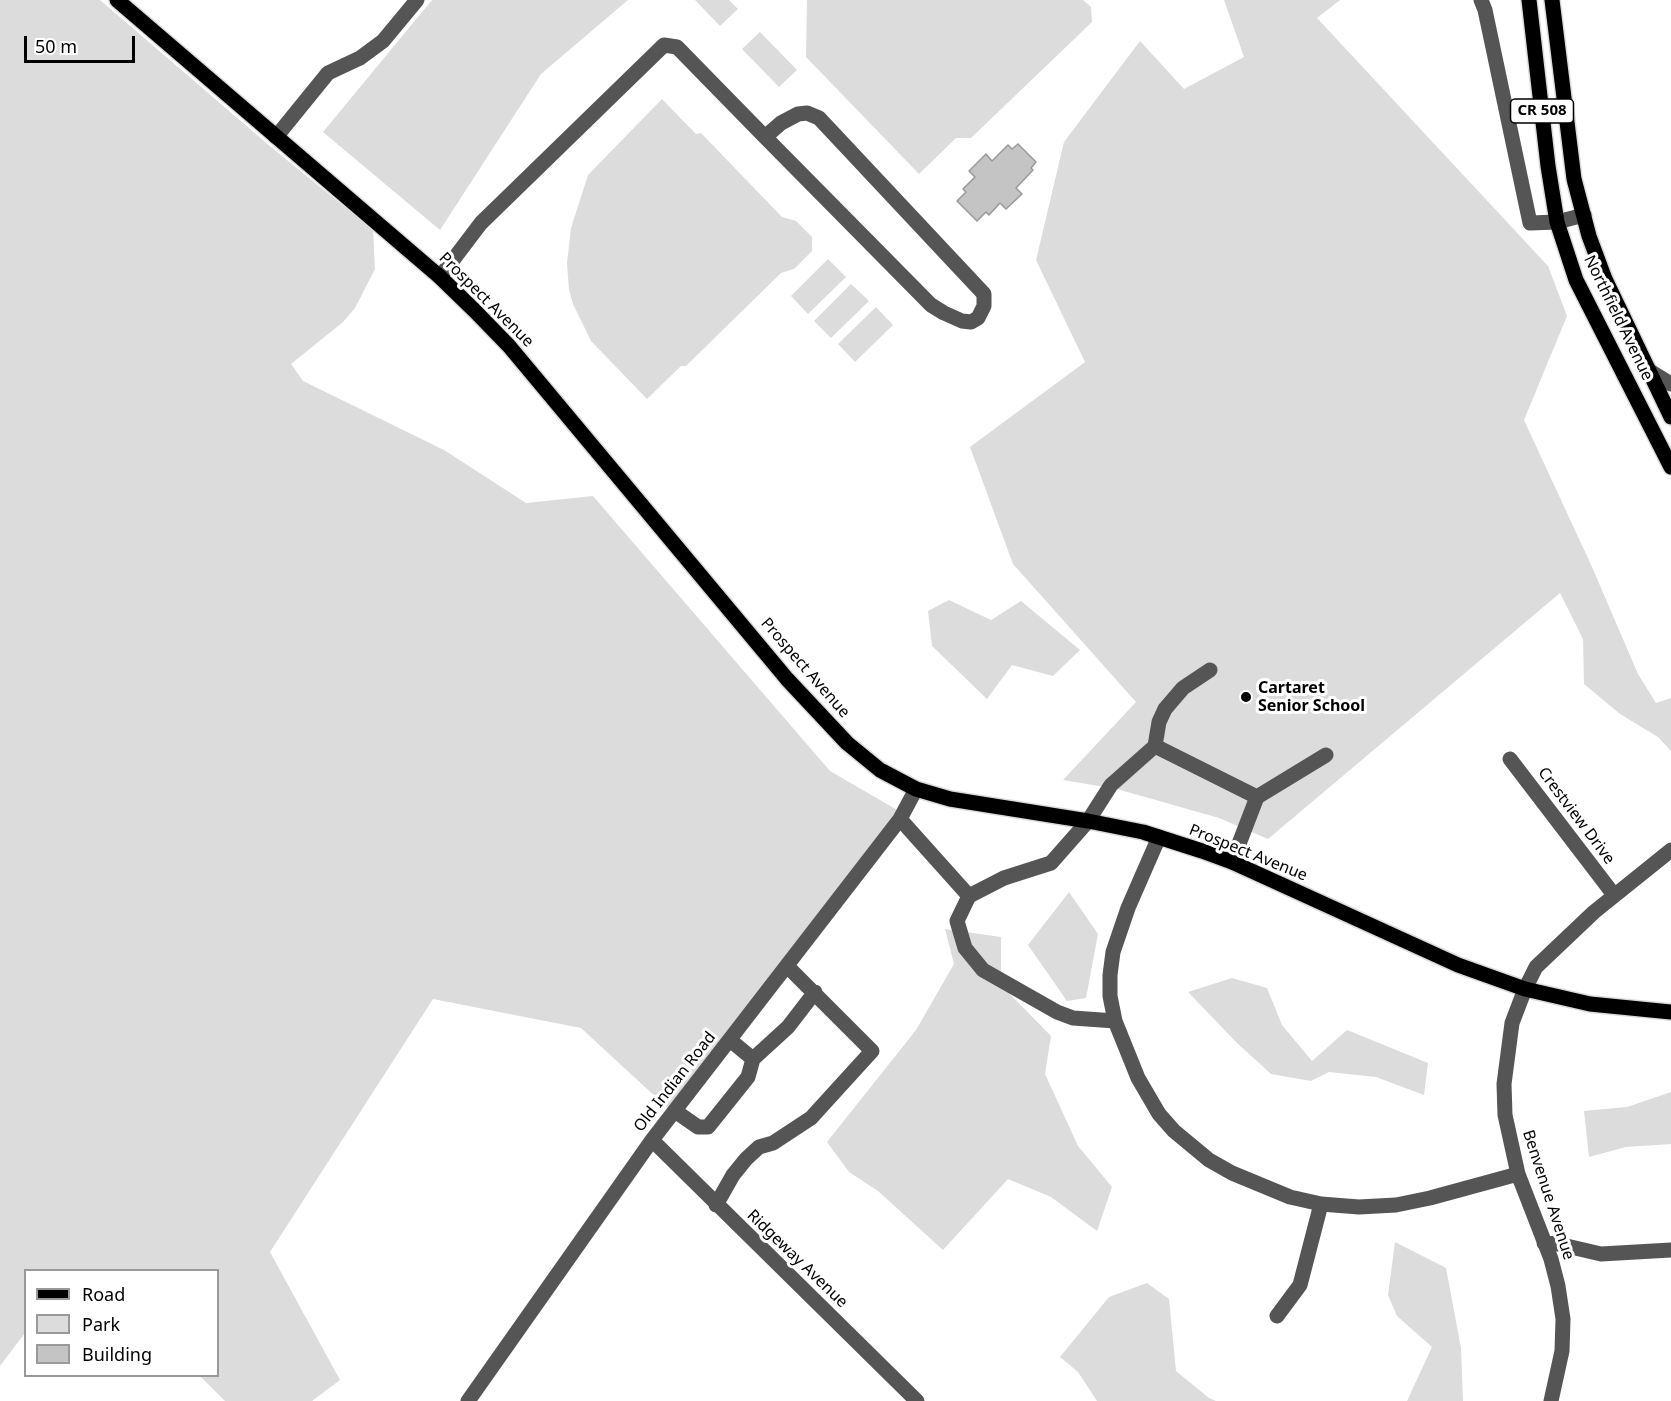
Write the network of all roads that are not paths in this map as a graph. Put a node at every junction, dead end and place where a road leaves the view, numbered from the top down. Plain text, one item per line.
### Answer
1 (117, 0) edge
2 (417, 0) edge
3 (1481, 0) edge
4 (1529, 0) edge
5 (1551, 0) edge
6 (276, 137) junction
7 (765, 137) junction
8 (1584, 215) junction
9 (1557, 222) junction
10 (440, 278) junction
11 (1648, 370) junction
12 (1671, 384) edge
13 (1668, 412) edge
14 (1645, 416) junction
15 (1671, 467) edge
16 (1210, 670) dead end
17 (1155, 746) junction
18 (1326, 755) dead end
19 (1510, 759) dead end
20 (916, 789) junction
21 (1257, 797) junction
22 (900, 819) junction
23 (1088, 821) junction
24 (1159, 837) junction
25 (1671, 850) edge
26 (1232, 862) junction
27 (1614, 895) junction
28 (969, 896) junction
29 (787, 966) junction
30 (1525, 989) junction
31 (815, 992) junction
32 (1671, 1012) edge
33 (1114, 1021) junction
34 (730, 1040) junction
35 (753, 1059) junction
36 (675, 1111) junction
37 (652, 1140) junction
38 (1518, 1174) junction
39 (1321, 1204) junction
40 (716, 1205) junction
41 (1544, 1243) junction
42 (1671, 1250) edge
43 (1277, 1316) dead end
44 (468, 1401) edge
45 (917, 1401) edge
46 (1551, 1401) edge

1 - 6 main road, Prospect Avenue
2 - 6 street
3 - 9 street
4 - 9 main road, Northfield Avenue / CR 508
5 - 8 main road, Northfield Avenue / CR 508
6 - 10 main road, Prospect Avenue
7 - 7 street
7 - 10 street
8 - 9 street
8 - 11 main road, Northfield Avenue / CR 508
9 - 14 main road, Northfield Avenue / CR 508
10 - 20 main road, Prospect Avenue
11 - 12 street
11 - 13 main road, Northfield Avenue / CR 508
13 - 14 main road
14 - 15 main road, Northfield Avenue / CR 508
16 - 17 street
17 - 21 street
17 - 23 street
18 - 21 street
19 - 27 street, Crestview Drive
20 - 22 street, Old Indian Road
20 - 23 main road, Prospect Avenue
21 - 26 street
22 - 28 street
22 - 29 street, Old Indian Road
23 - 24 main road, Prospect Avenue
23 - 28 street
24 - 26 main road, Prospect Avenue
24 - 33 street
25 - 27 street, Benvenue Avenue
26 - 30 main road, Prospect Avenue
27 - 30 street, Benvenue Avenue
28 - 33 street
29 - 31 street
29 - 34 street, Old Indian Road
30 - 32 main road, Prospect Avenue
30 - 38 street, Benvenue Avenue
31 - 35 street
31 - 40 street
33 - 39 street
34 - 35 street
34 - 36 street, Old Indian Road
35 - 36 street
36 - 37 street, Old Indian Road
37 - 40 street, Ridgeway Avenue
37 - 44 street, Old Indian Road
38 - 39 street
38 - 41 street, Benvenue Avenue
39 - 43 street
40 - 45 street, Ridgeway Avenue
41 - 42 street
41 - 46 street, Benvenue Avenue

